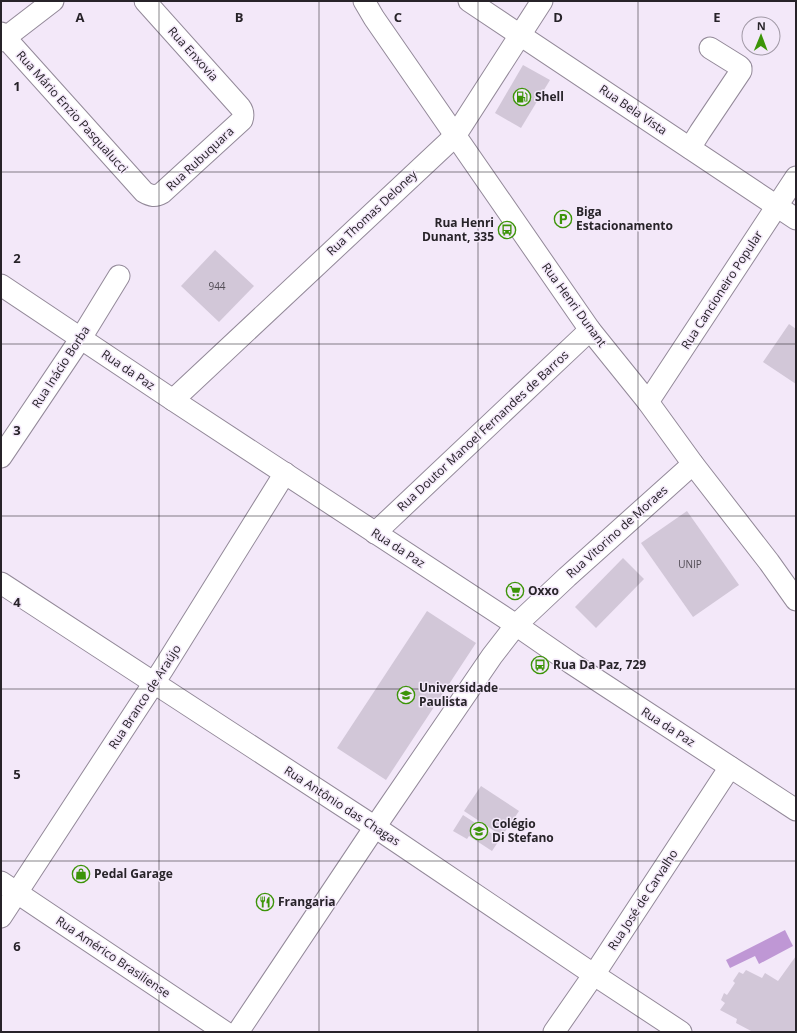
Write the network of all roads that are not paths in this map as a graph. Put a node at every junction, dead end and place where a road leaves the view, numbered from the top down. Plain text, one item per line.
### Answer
1 (53, 1) edge
2 (145, 1) edge
3 (364, 1) edge
4 (469, 1) edge
5 (542, 1) edge
6 (520, 35) junction
7 (2, 37) edge
8 (710, 48) dead end
9 (240, 107) joint
10 (455, 136) junction
11 (690, 148) junction
12 (796, 177) edge
13 (144, 192) joint
14 (776, 206) junction
15 (796, 219) edge
16 (119, 276) dead end
17 (1, 285) edge
18 (590, 330) junction
19 (81, 338) junction
20 (173, 400) junction
21 (648, 402) junction
22 (1, 457) edge
23 (693, 464) junction
24 (285, 474) junction
25 (375, 533) junction
26 (1, 583) edge
27 (796, 600) edge
28 (516, 625) junction
29 (154, 684) junction
30 (730, 767) junction
31 (796, 810) edge
32 (375, 828) junction
33 (9, 888) edge
34 (1, 917) edge
35 (593, 974) junction
36 (225, 1032) edge
37 (238, 1032) edge
38 (554, 1032) edge
39 (681, 1032) edge

1 - 7 street
2 - 9 street, Rua Enxovia
3 - 10 street, Rua Henri Dunant
4 - 6 street, Rua Bela Vista
5 - 6 street, Rua Thomas Deloney
6 - 10 street, Rua Thomas Deloney
6 - 11 street, Rua Bela Vista
7 - 13 street, Rua Mário Enzio Pasqualucci
8 - 11 street
9 - 13 street, Rua Rubuquara
10 - 18 street, Rua Henri Dunant
10 - 20 street, Rua Thomas Deloney
11 - 14 street, Rua Bela Vista
12 - 14 street, Rua Cancioneiro Popular
14 - 15 street, Rua Bela Vista
14 - 21 street, Rua Cancioneiro Popular
16 - 19 street, Rua Inácio Borba
17 - 19 street, Rua da Paz
18 - 21 street, Rua Henri Dunant
18 - 25 street, Rua Doutor Manoel Fernandes de Barros
19 - 20 street, Rua da Paz
19 - 22 street, Rua Inácio Borba
20 - 24 street, Rua da Paz
21 - 23 street, Rua Henri Dunant
23 - 27 street, Rua Henri Dunant
23 - 28 street, Rua Vitorino de Moraes
24 - 25 street, Rua da Paz
24 - 29 street, Rua Branco de Araújo
25 - 28 street, Rua da Paz
26 - 29 street, Rua Antônio das Chagas
28 - 30 street, Rua da Paz
28 - 32 street, Rua Vitorino de Moraes
29 - 32 street, Rua Antônio das Chagas
29 - 33 street, Rua Branco de Araújo
30 - 31 street, Rua da Paz
30 - 35 street, Rua José de Carvalho
32 - 35 street, Rua Antônio das Chagas
32 - 37 street, Rua Vitorino de Moraes
33 - 34 street, Rua Branco de Araújo
33 - 36 street, Rua Américo Brasiliense
35 - 38 street, Rua José de Carvalho
35 - 39 street, Rua Antônio das Chagas

